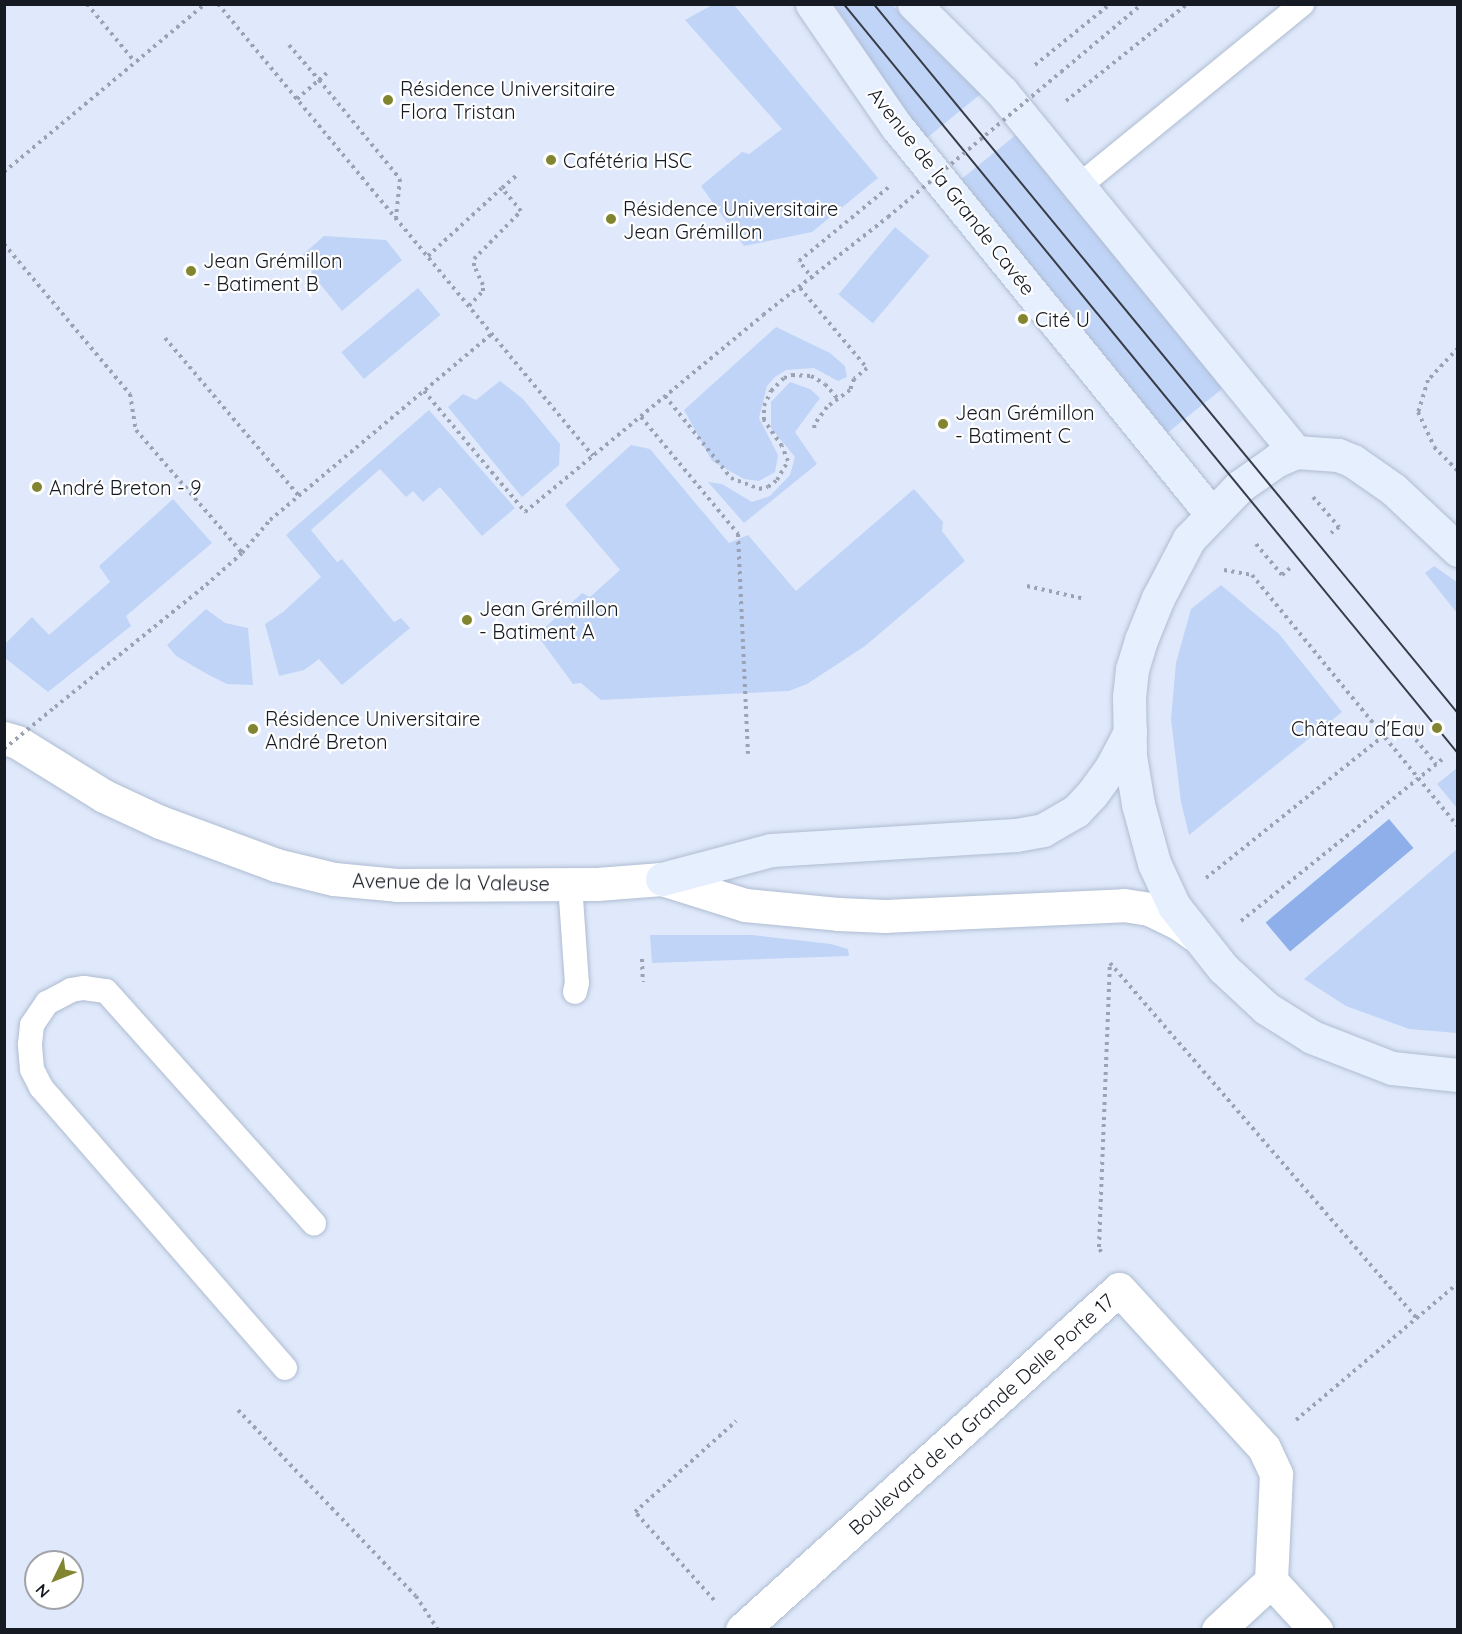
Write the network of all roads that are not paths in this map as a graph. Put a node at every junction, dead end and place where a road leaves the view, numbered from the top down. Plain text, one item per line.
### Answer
1 (812, 4) edge
2 (914, 4) edge
3 (1302, 4) edge
4 (1078, 186) junction
5 (1296, 452) junction
6 (1211, 514) junction
7 (1458, 550) edge
8 (1130, 730) junction
9 (8, 736) edge
10 (662, 879) junction
11 (570, 884) junction
12 (1195, 935) junction
13 (576, 992) dead end
14 (1458, 1075) edge
15 (314, 1224) dead end
16 (285, 1368) dead end
17 (1271, 1581) junction
18 (742, 1629) edge
19 (1218, 1629) edge
20 (1316, 1629) edge

1 - 6 main road, Avenue de la Grande Cavée
2 - 4 main road
3 - 4 lane
4 - 5 main road
5 - 6 main road
5 - 7 main road
6 - 8 main road
8 - 10 main road
8 - 12 main road
9 - 11 street, Avenue de la Valeuse
10 - 11 street, Avenue de la Valeuse
10 - 12 street
11 - 13 lane
12 - 14 main road
15 - 16 lane
17 - 18 street, Boulevard de la Grande Delle Porte 17
17 - 19 street
17 - 20 street

